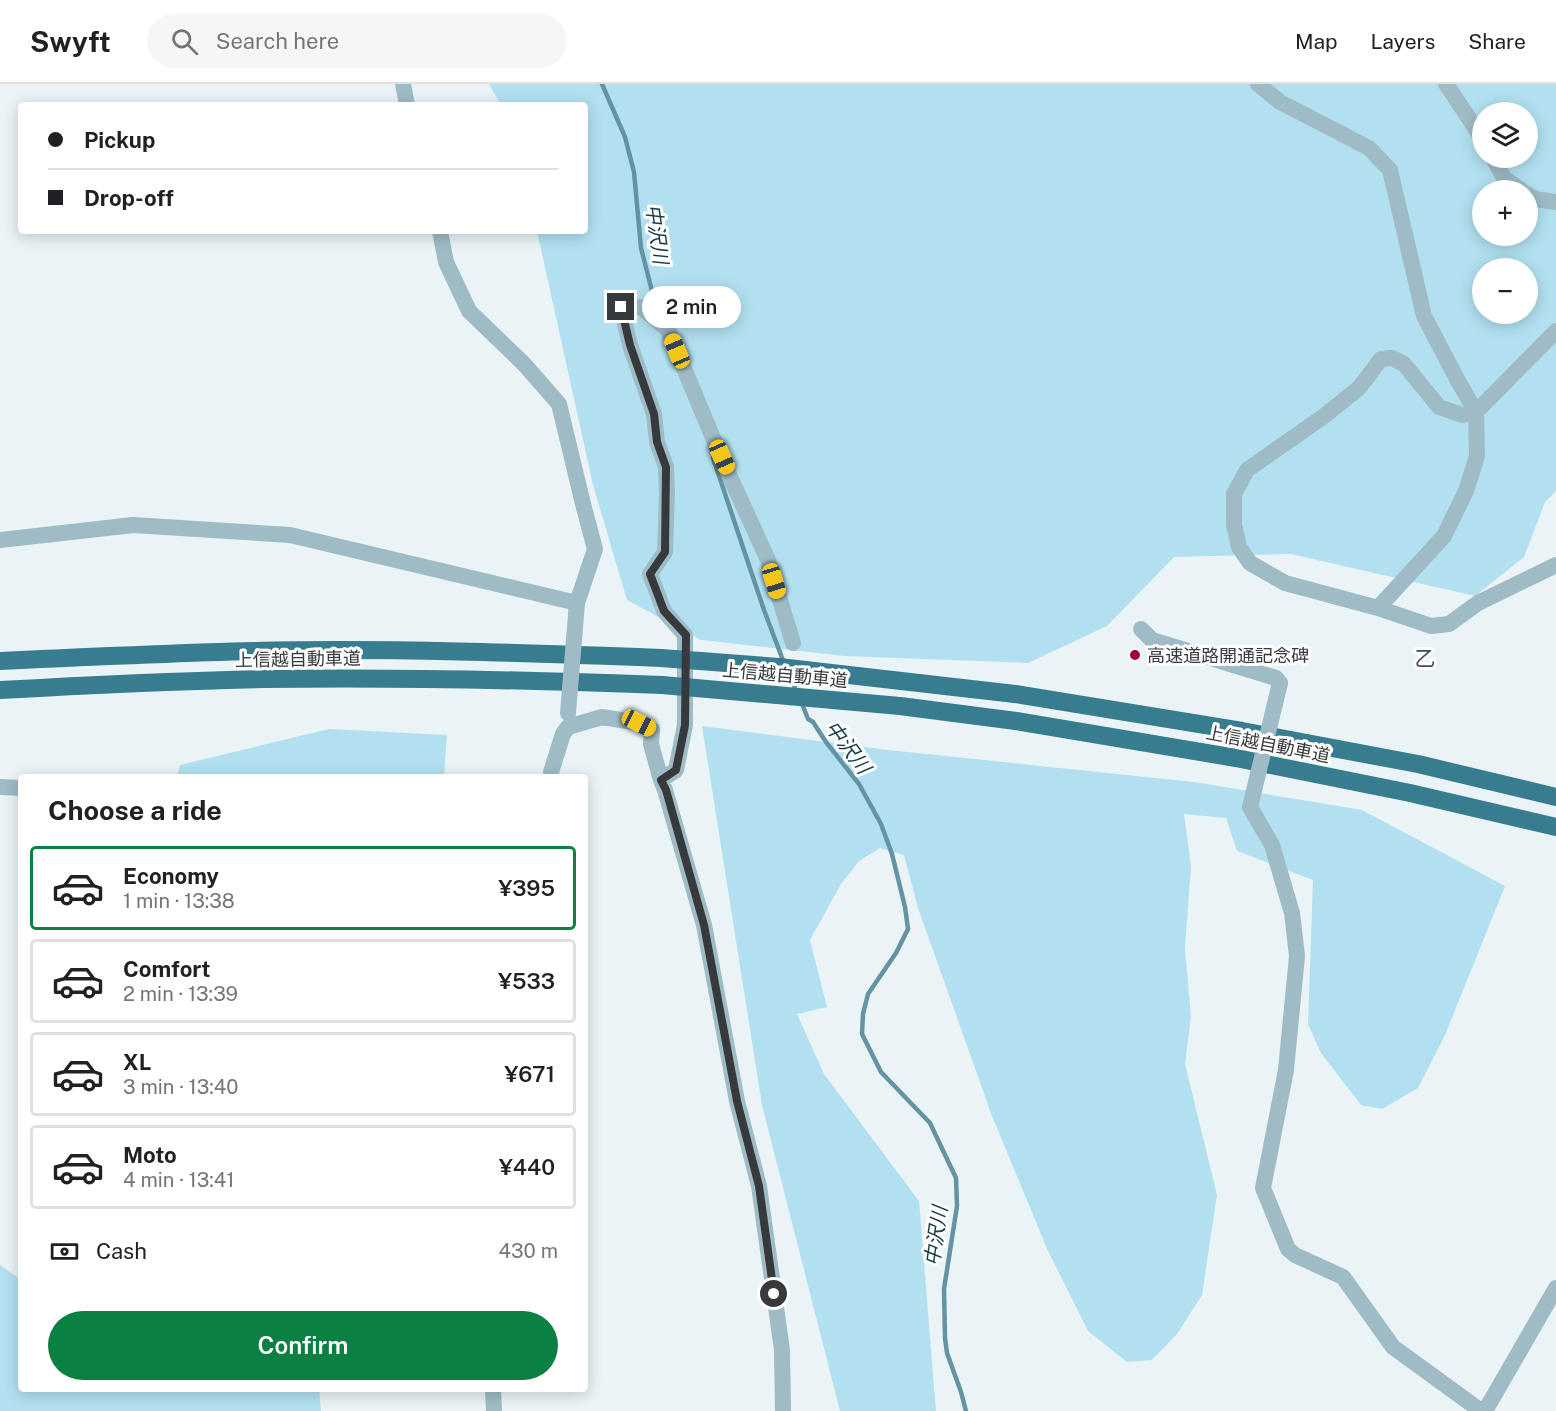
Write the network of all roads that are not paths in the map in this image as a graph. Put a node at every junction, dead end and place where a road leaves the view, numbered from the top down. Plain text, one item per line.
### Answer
1 (403, 84) edge
2 (1258, 84) edge
3 (1446, 84) edge
4 (406, 102) edge
5 (1472, 123) edge
6 (1538, 199) edge
7 (1556, 202) edge
8 (441, 234) edge
9 (1556, 331) edge
10 (1476, 412) junction
11 (0, 540) edge
12 (1556, 565) edge
13 (577, 603) junction
14 (1378, 608) junction
15 (1141, 629) dead end
16 (793, 643) dead end
17 (0, 661) edge
18 (0, 690) edge
19 (551, 774) edge
20 (661, 780) junction
21 (0, 787) edge
22 (18, 788) edge
23 (1556, 797) edge
24 (1556, 827) edge
25 (1556, 1288) edge
26 (493, 1392) edge
27 (494, 1411) edge
28 (783, 1411) edge
29 (1483, 1411) edge

1 - 4 street
2 - 10 street
3 - 5 street
6 - 7 street
8 - 13 street
9 - 10 street
10 - 14 street
10 - 14 street
11 - 13 street
12 - 14 street
13 - 19 street, bridge
15 - 29 street, bridge
16 - 20 street
17 - 23 highway, 上信越自動車道, bridge
18 - 24 highway, 上信越自動車道, bridge
19 - 20 street
20 - 28 street
21 - 22 street
25 - 29 street
26 - 27 street

